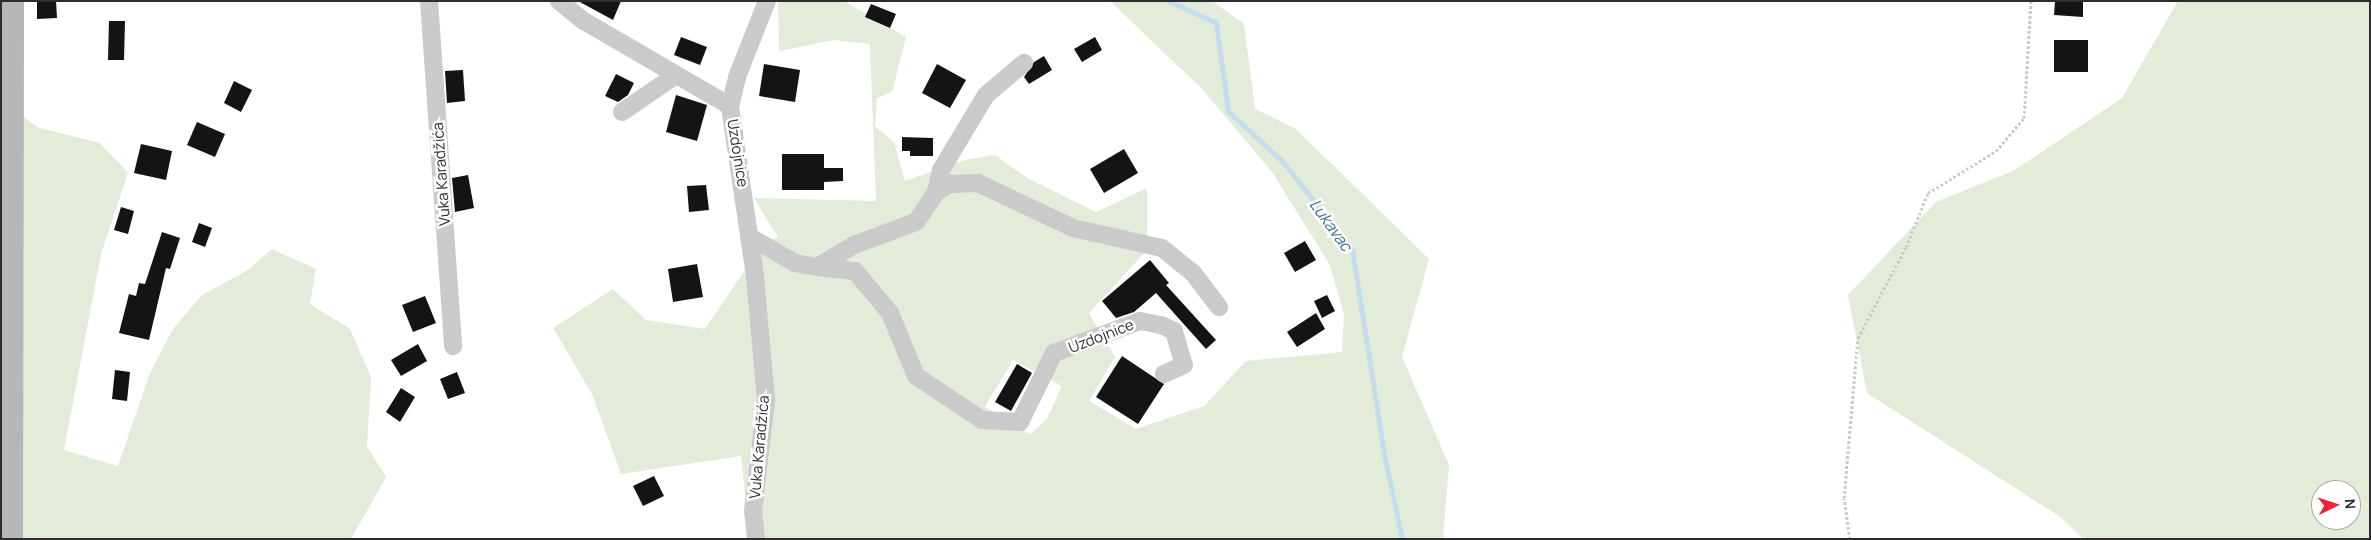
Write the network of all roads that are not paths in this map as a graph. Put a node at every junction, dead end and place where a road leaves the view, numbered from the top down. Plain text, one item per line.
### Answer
1 (11, 1) edge
2 (429, 1) edge
3 (559, 1) edge
4 (767, 1) edge
5 (1024, 63) dead end
6 (676, 75) junction
7 (730, 106) junction
8 (622, 112) dead end
9 (936, 192) junction
10 (750, 237) junction
11 (817, 266) junction
12 (1219, 307) dead end
13 (453, 346) dead end
14 (1164, 374) dead end
15 (10, 539) edge
16 (756, 539) edge

1 - 15 street
2 - 13 street, Vuka Karadžića
3 - 6 street
4 - 7 street, Uzdojnice
5 - 9 street
6 - 7 street
6 - 8 street
7 - 10 street, Uzdojnice
9 - 11 street
9 - 12 street
10 - 11 street, Uzdojnice
10 - 16 street, Vuka Karadžića
11 - 14 street, Uzdojnice

